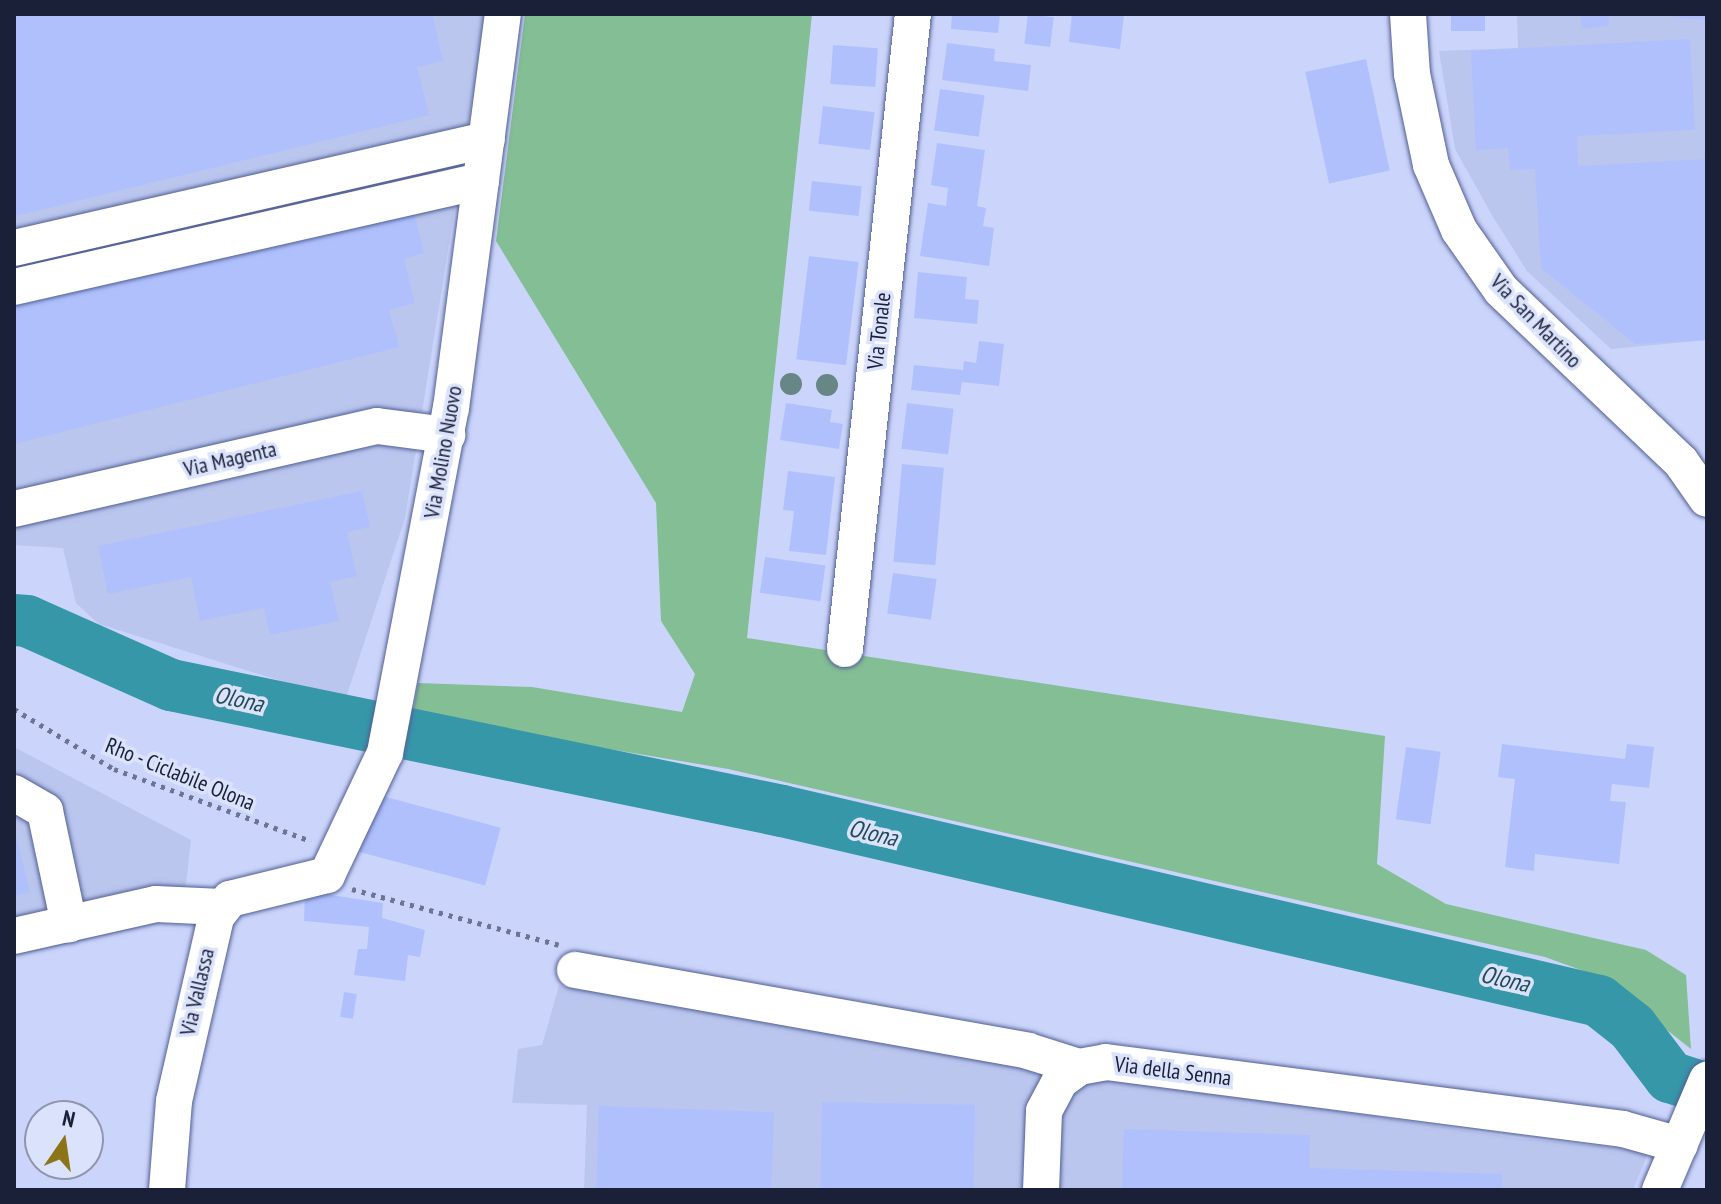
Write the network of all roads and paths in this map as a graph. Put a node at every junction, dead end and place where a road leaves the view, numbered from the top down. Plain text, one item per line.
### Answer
1 (503, 14) edge
2 (913, 14) edge
3 (1408, 14) edge
4 (487, 140) junction
5 (481, 181) junction
6 (14, 248) edge
7 (14, 287) edge
8 (447, 435) junction
9 (1707, 499) edge
10 (14, 509) edge
11 (845, 649) dead end
12 (14, 709) edge
13 (14, 793) edge
14 (334, 864) junction
15 (222, 907) junction
16 (69, 924) junction
17 (14, 936) edge
18 (574, 959) joint
19 (1079, 1067) junction
20 (1707, 1080) edge
21 (1686, 1133) junction
22 (167, 1190) edge
23 (1041, 1190) edge
24 (1660, 1190) edge

1 - 4 street, Via Molino Nuovo
2 - 11 street, Via Tonale
3 - 9 street, Via San Martino
4 - 5 street, Via Molino Nuovo
4 - 6 street
5 - 7 street
5 - 8 street, Via Molino Nuovo
8 - 10 street, Via Magenta
8 - 14 street, Via Molino Nuovo
12 - 14 path, Rho - Ciclabile Olona
13 - 16 street
14 - 15 street
14 - 18 path, Rho - Ciclabile Olona
15 - 16 street
15 - 22 street, Via Vallassa
16 - 17 street
18 - 19 street, Via della Senna
19 - 21 street, Via della Senna
19 - 23 street
20 - 21 street
21 - 24 street

